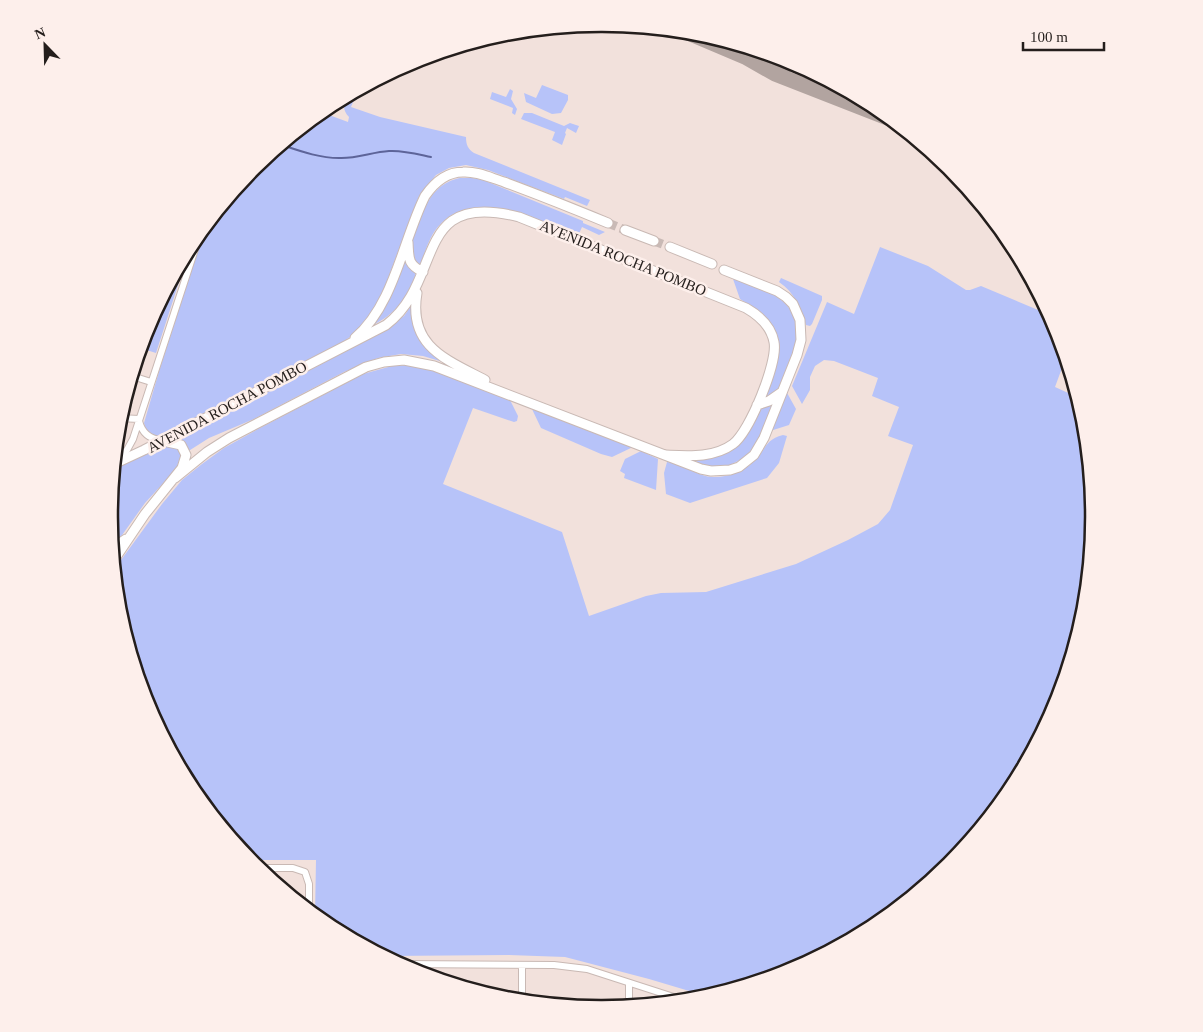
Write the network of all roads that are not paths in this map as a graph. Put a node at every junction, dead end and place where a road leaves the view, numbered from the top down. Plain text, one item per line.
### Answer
1 (608, 223) tunnel mouth
2 (625, 230) tunnel mouth
3 (408, 239) junction
4 (654, 241) tunnel mouth
5 (670, 247) tunnel mouth
6 (192, 260) edge
7 (712, 264) dead end
8 (724, 270) dead end
9 (423, 272) junction
10 (418, 286) junction
11 (338, 349) junction
12 (138, 378) edge
13 (151, 382) junction
14 (782, 392) junction
15 (519, 398) junction
16 (757, 405) junction
17 (128, 419) edge
18 (139, 420) junction
19 (163, 441) junction
20 (122, 455) edge
21 (666, 455) junction
22 (121, 461) edge
23 (175, 478) junction
24 (128, 537) junction
25 (119, 543) edge
26 (119, 552) edge
27 (270, 868) edge
28 (310, 902) edge
29 (522, 964) junction
30 (428, 968) edge
31 (630, 982) junction
32 (522, 992) edge
33 (667, 995) edge
34 (629, 998) edge

1 - 3 main road, AVENIDA ROCHA POMBO
2 - 4 main road, AVENIDA ROCHA POMBO
3 - 9 main road
3 - 11 main road, AVENIDA ROCHA POMBO
5 - 7 main road, AVENIDA ROCHA POMBO
6 - 13 street
8 - 14 main road, AVENIDA ROCHA POMBO
9 - 10 main road, AVENIDA ROCHA POMBO
9 - 16 main road, AVENIDA ROCHA POMBO
10 - 11 main road, AVENIDA ROCHA POMBO
10 - 15 main road
11 - 19 main road, AVENIDA ROCHA POMBO
12 - 13 street
13 - 18 street
14 - 16 main road
14 - 21 main road, AVENIDA ROCHA POMBO
15 - 21 main road, AVENIDA ROCHA POMBO
15 - 23 main road, AVENIDA ROCHA POMBO
16 - 21 main road, AVENIDA ROCHA POMBO
17 - 18 street
18 - 19 street
18 - 20 street
19 - 22 main road, AVENIDA ROCHA POMBO
19 - 23 main road
23 - 24 main road
24 - 25 main road
24 - 26 main road
27 - 28 street
29 - 30 street
29 - 31 street
29 - 32 street
31 - 33 street
31 - 34 street

